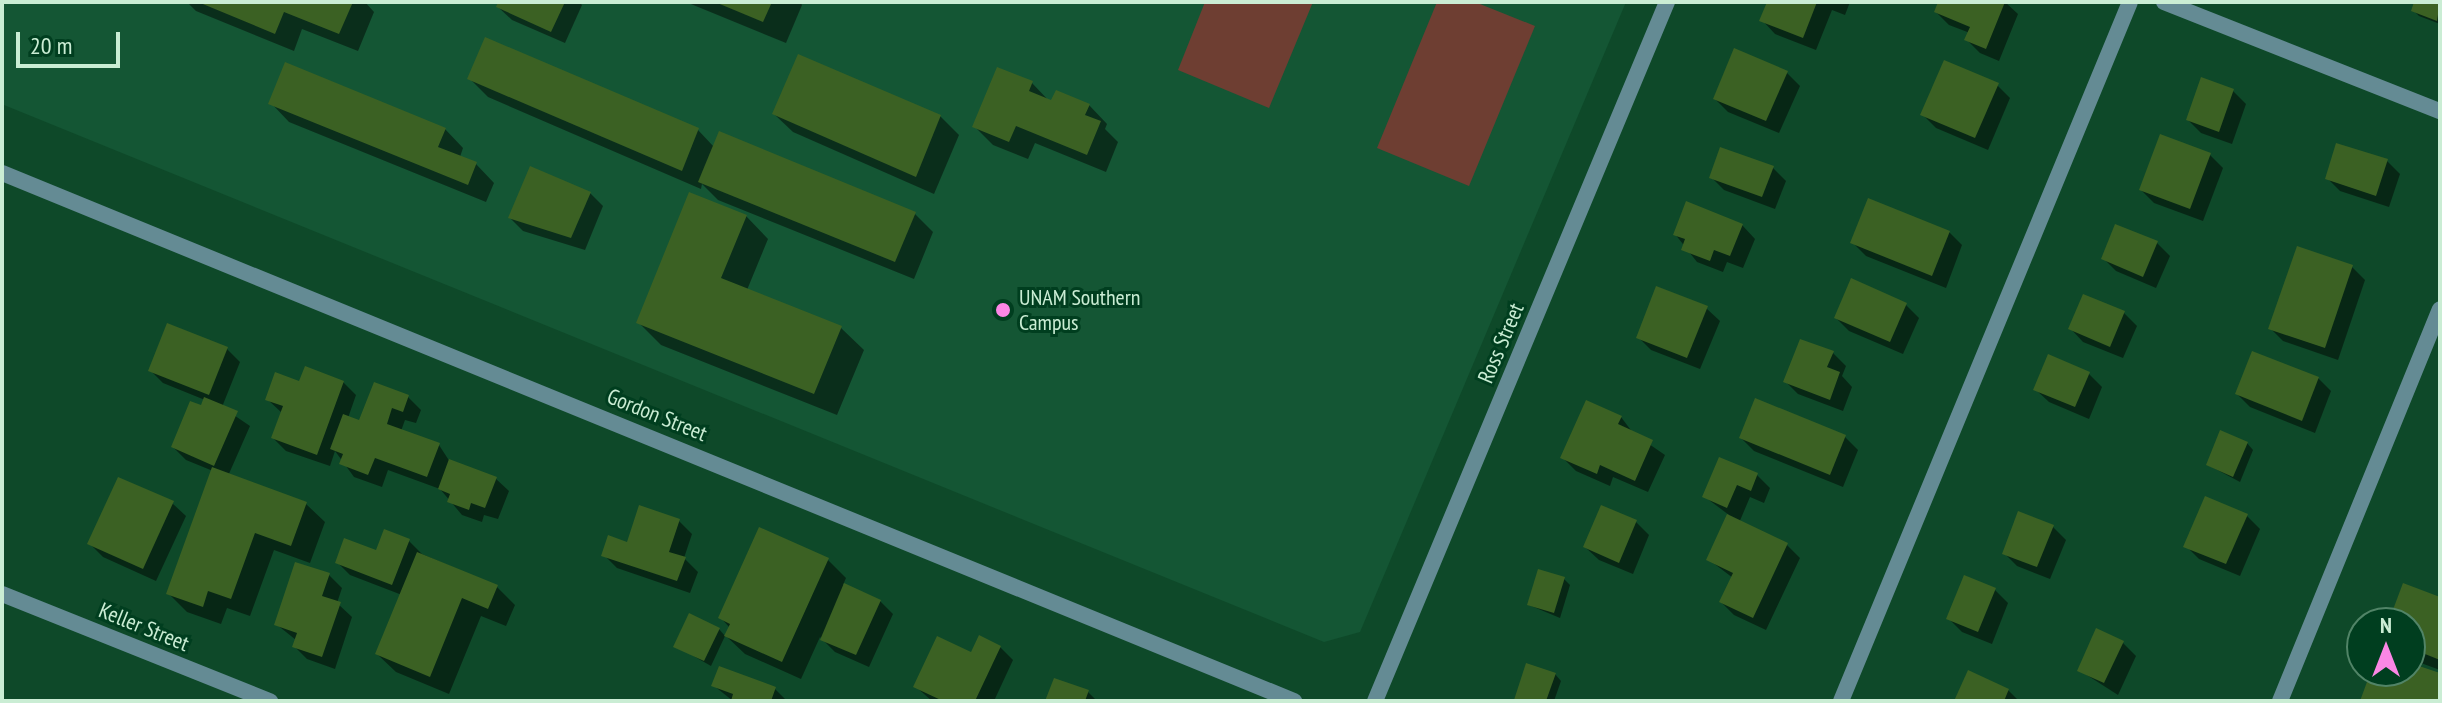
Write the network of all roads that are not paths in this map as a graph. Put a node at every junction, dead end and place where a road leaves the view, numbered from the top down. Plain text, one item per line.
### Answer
1 (1667, 2) edge
2 (2130, 2) edge
3 (2164, 2) edge
4 (2440, 111) edge
5 (2, 173) edge
6 (2440, 309) edge
7 (2, 594) edge
8 (270, 701) edge
9 (1294, 701) edge
10 (1375, 701) edge
11 (1841, 701) edge
12 (2280, 701) edge

1 - 10 street, Ross Street
2 - 11 street
3 - 4 street
5 - 9 street, Gordon Street
6 - 12 street
7 - 8 street, Keller Street

